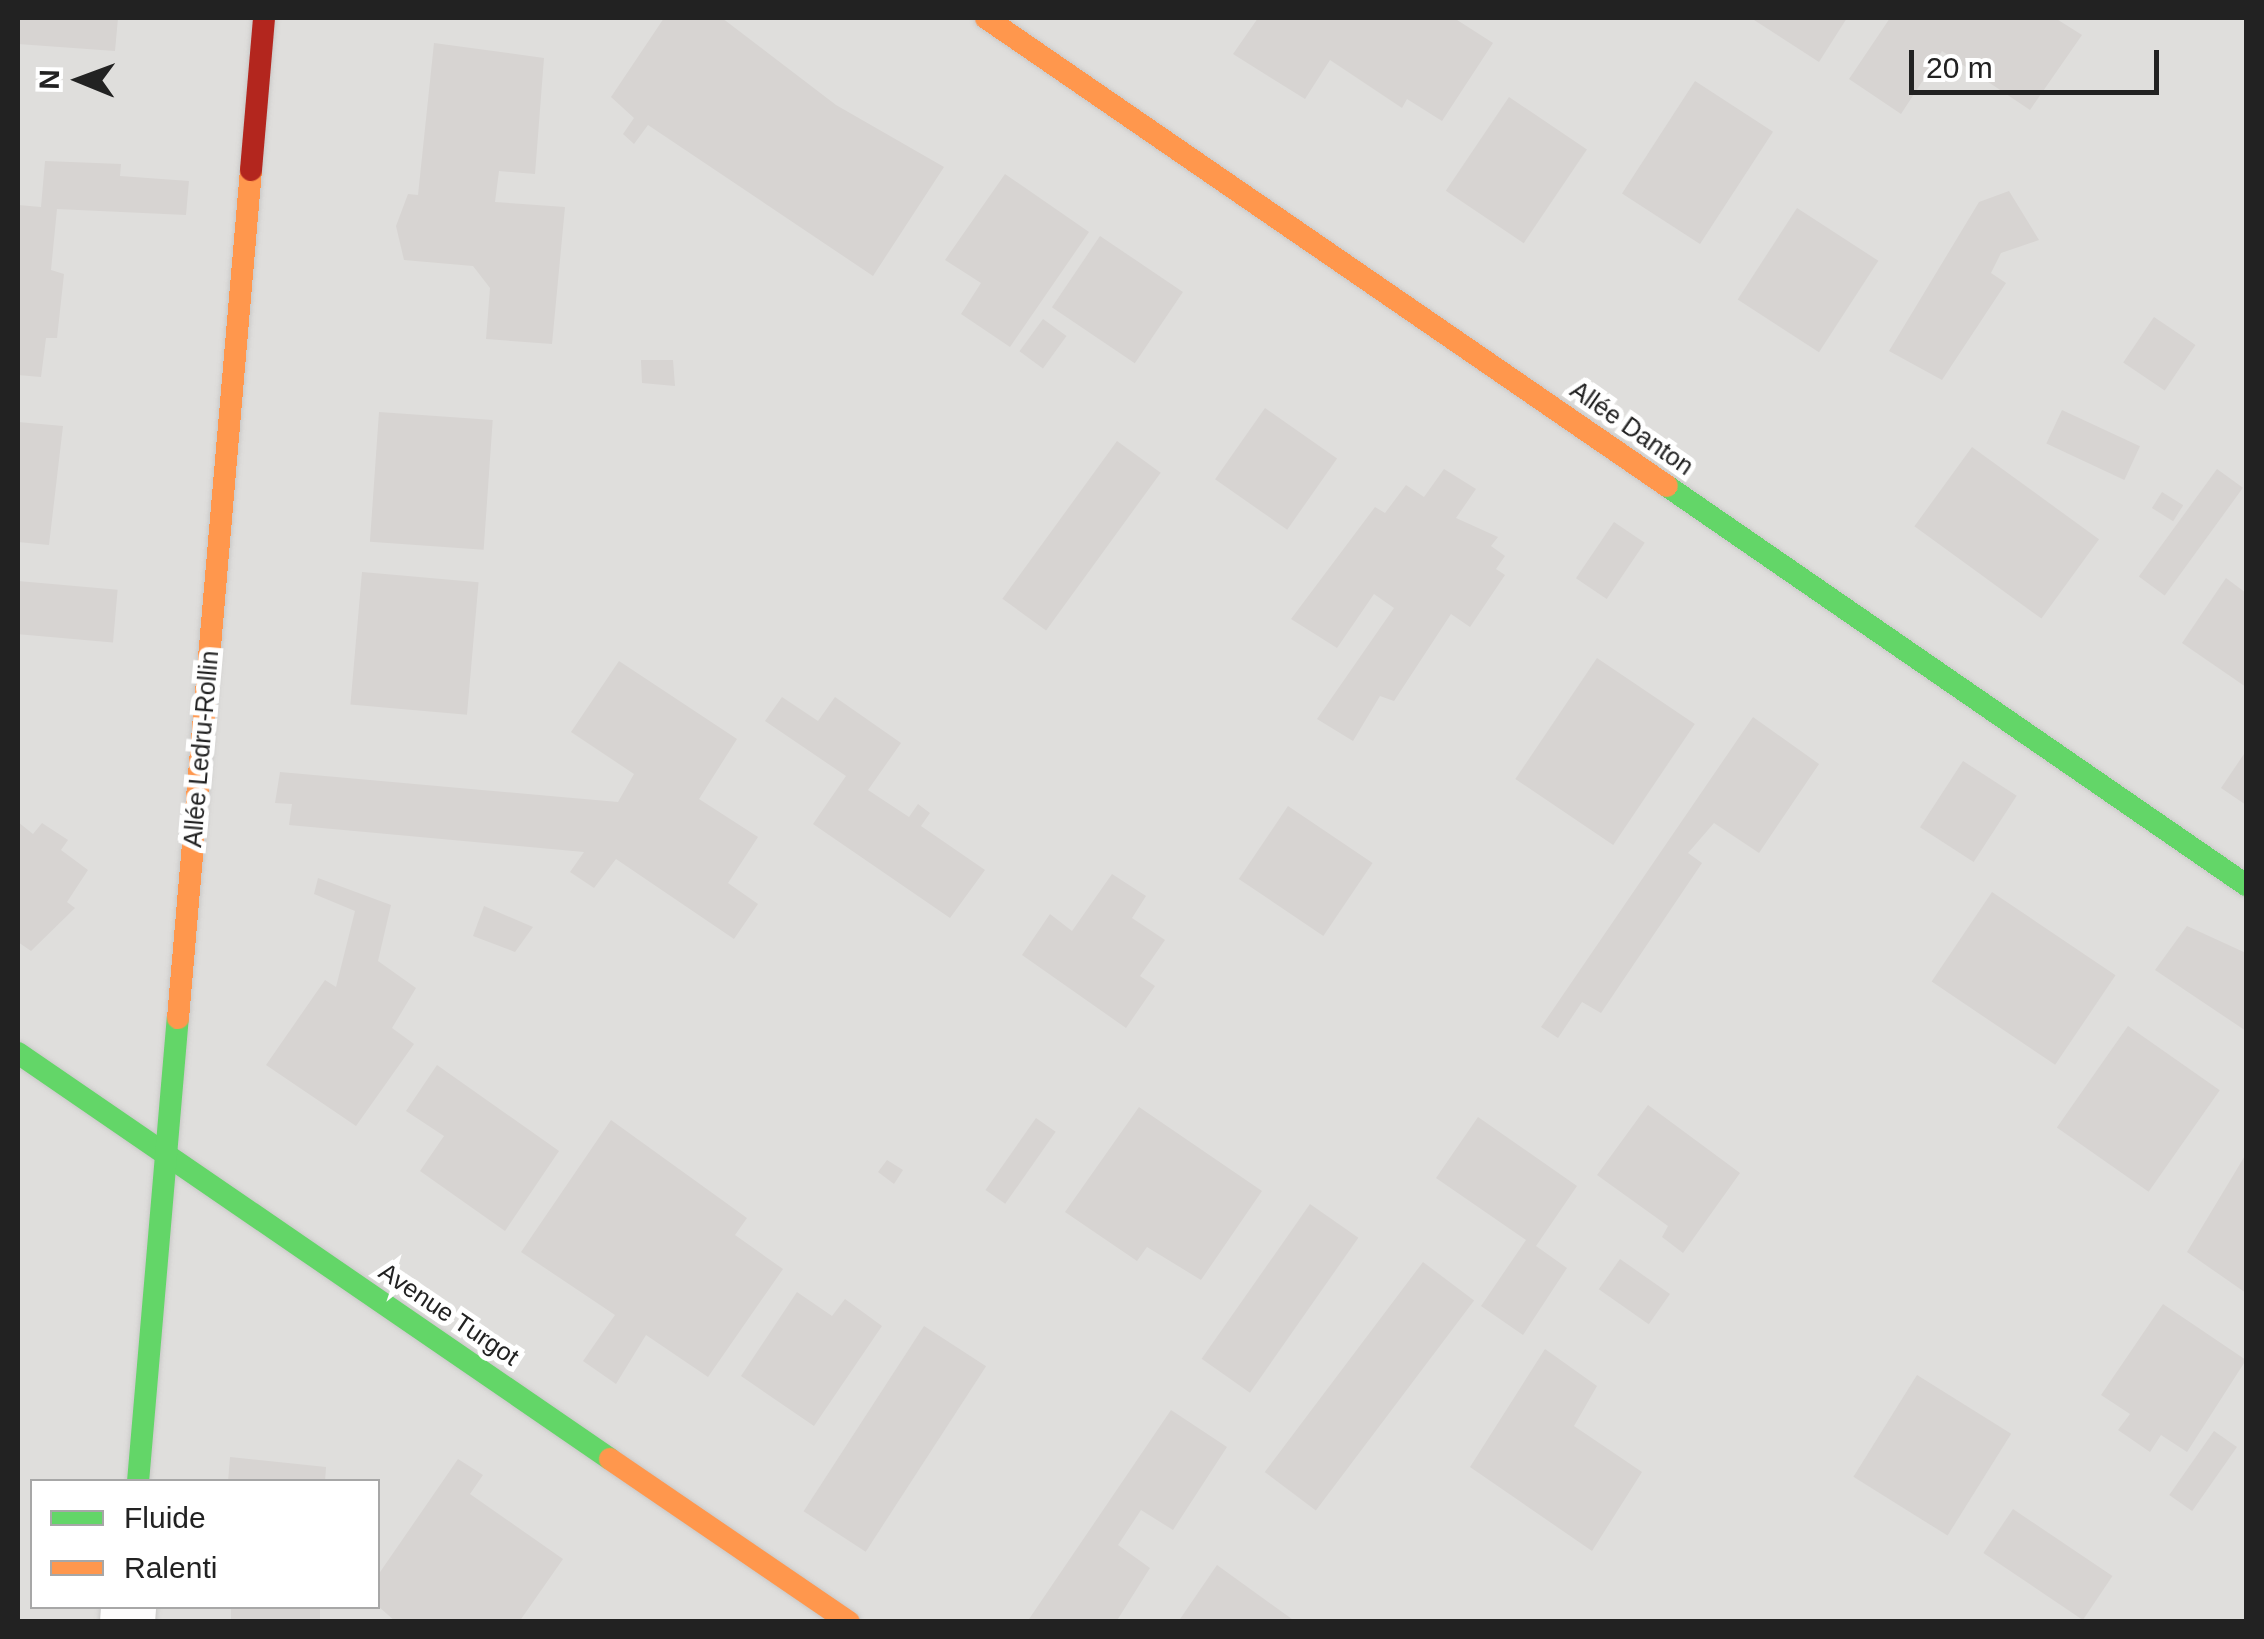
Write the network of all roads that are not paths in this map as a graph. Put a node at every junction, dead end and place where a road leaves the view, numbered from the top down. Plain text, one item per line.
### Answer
1 (264, 18) edge
2 (986, 18) edge
3 (2246, 885) edge
4 (18, 1053) edge
5 (166, 1156) junction
6 (138, 1479) edge
7 (849, 1622) edge

1 - 5 street, Allée Ledru-Rollin
2 - 3 street, Allée Danton
4 - 5 street, Avenue Turgot
5 - 6 street, Allée Ledru-Rollin
5 - 7 street, Avenue Turgot

